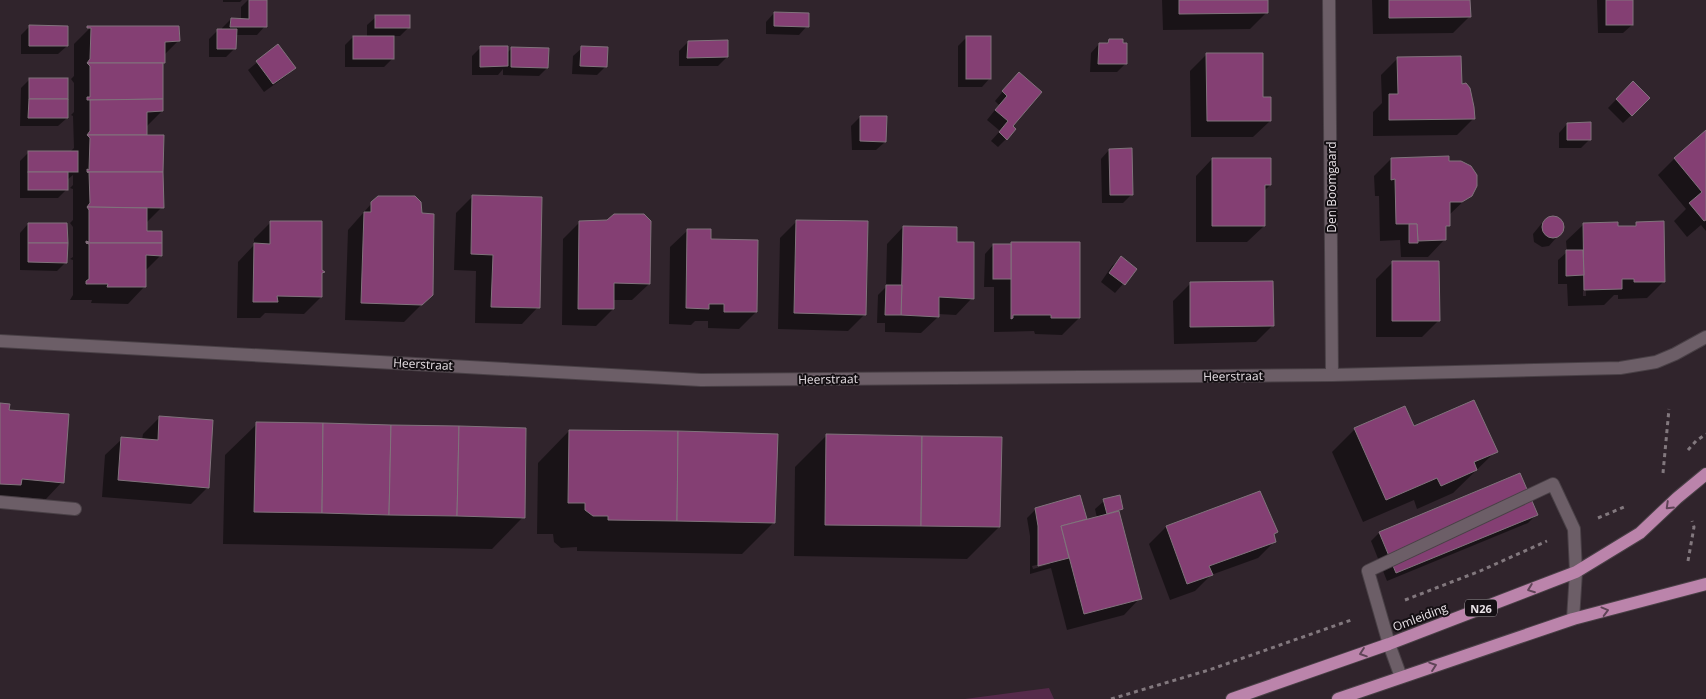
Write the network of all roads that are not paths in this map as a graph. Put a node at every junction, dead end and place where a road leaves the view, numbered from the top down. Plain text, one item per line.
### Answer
1 (1329, 0) edge
2 (1706, 337) edge
3 (0, 341) edge
4 (1332, 375) junction
5 (1706, 474) edge
6 (0, 502) edge
7 (75, 509) dead end
8 (1576, 572) junction
9 (1706, 584) edge
10 (1573, 619) junction
11 (1389, 644) junction
12 (1401, 677) junction
13 (1232, 699) edge
14 (1338, 699) edge

1 - 4 street, Den Boomgaard
2 - 4 street, Heerstraat
3 - 4 street, Heerstraat
5 -> 8 main road, Omleiding / N26
6 - 7 street
8 - 10 street
8 -> 11 main road, Omleiding / N26
8 - 11 street
10 -> 9 main road
12 -> 10 main road
11 - 12 street
11 -> 13 main road, Omleiding / N26
12 - 14 main road

